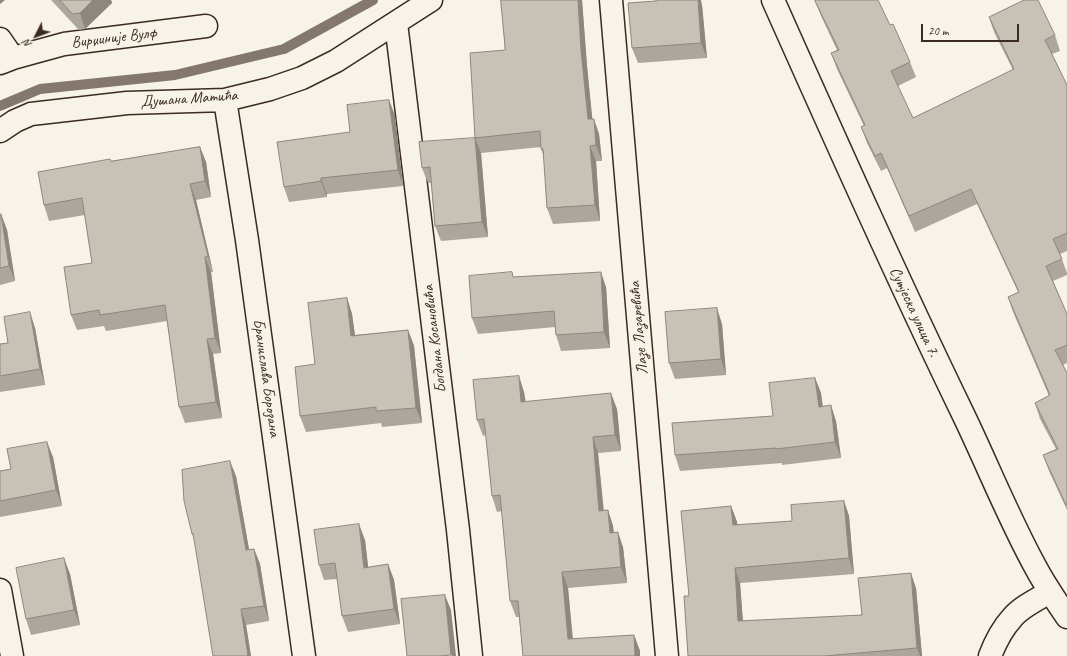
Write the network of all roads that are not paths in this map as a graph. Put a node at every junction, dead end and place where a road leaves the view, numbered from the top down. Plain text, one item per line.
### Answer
1 (431, 0) edge
2 (611, 0) edge
3 (773, 0) edge
4 (396, 23) junction
5 (206, 26) dead end
6 (0, 40) edge
7 (7, 60) edge
8 (225, 100) junction
9 (0, 131) edge
10 (0, 590) edge
11 (1050, 592) junction
12 (1067, 618) edge
13 (12, 656) edge
14 (304, 656) edge
15 (471, 656) edge
16 (667, 656) edge
17 (990, 656) edge

1 - 4 street, Душана Матића
2 - 16 street, Лазе Лазаревића
3 - 11 street, Сутјеска улица 7.
4 - 8 street, Душана Матића
4 - 15 street, Богдана Косановића
5 - 7 street, Вирџиније Вулф
6 - 7 street
8 - 9 street, Душана Матића
8 - 14 street, Бранислава Борозана
10 - 13 street
11 - 12 street, Сутјеска улица 7.
11 - 17 street

